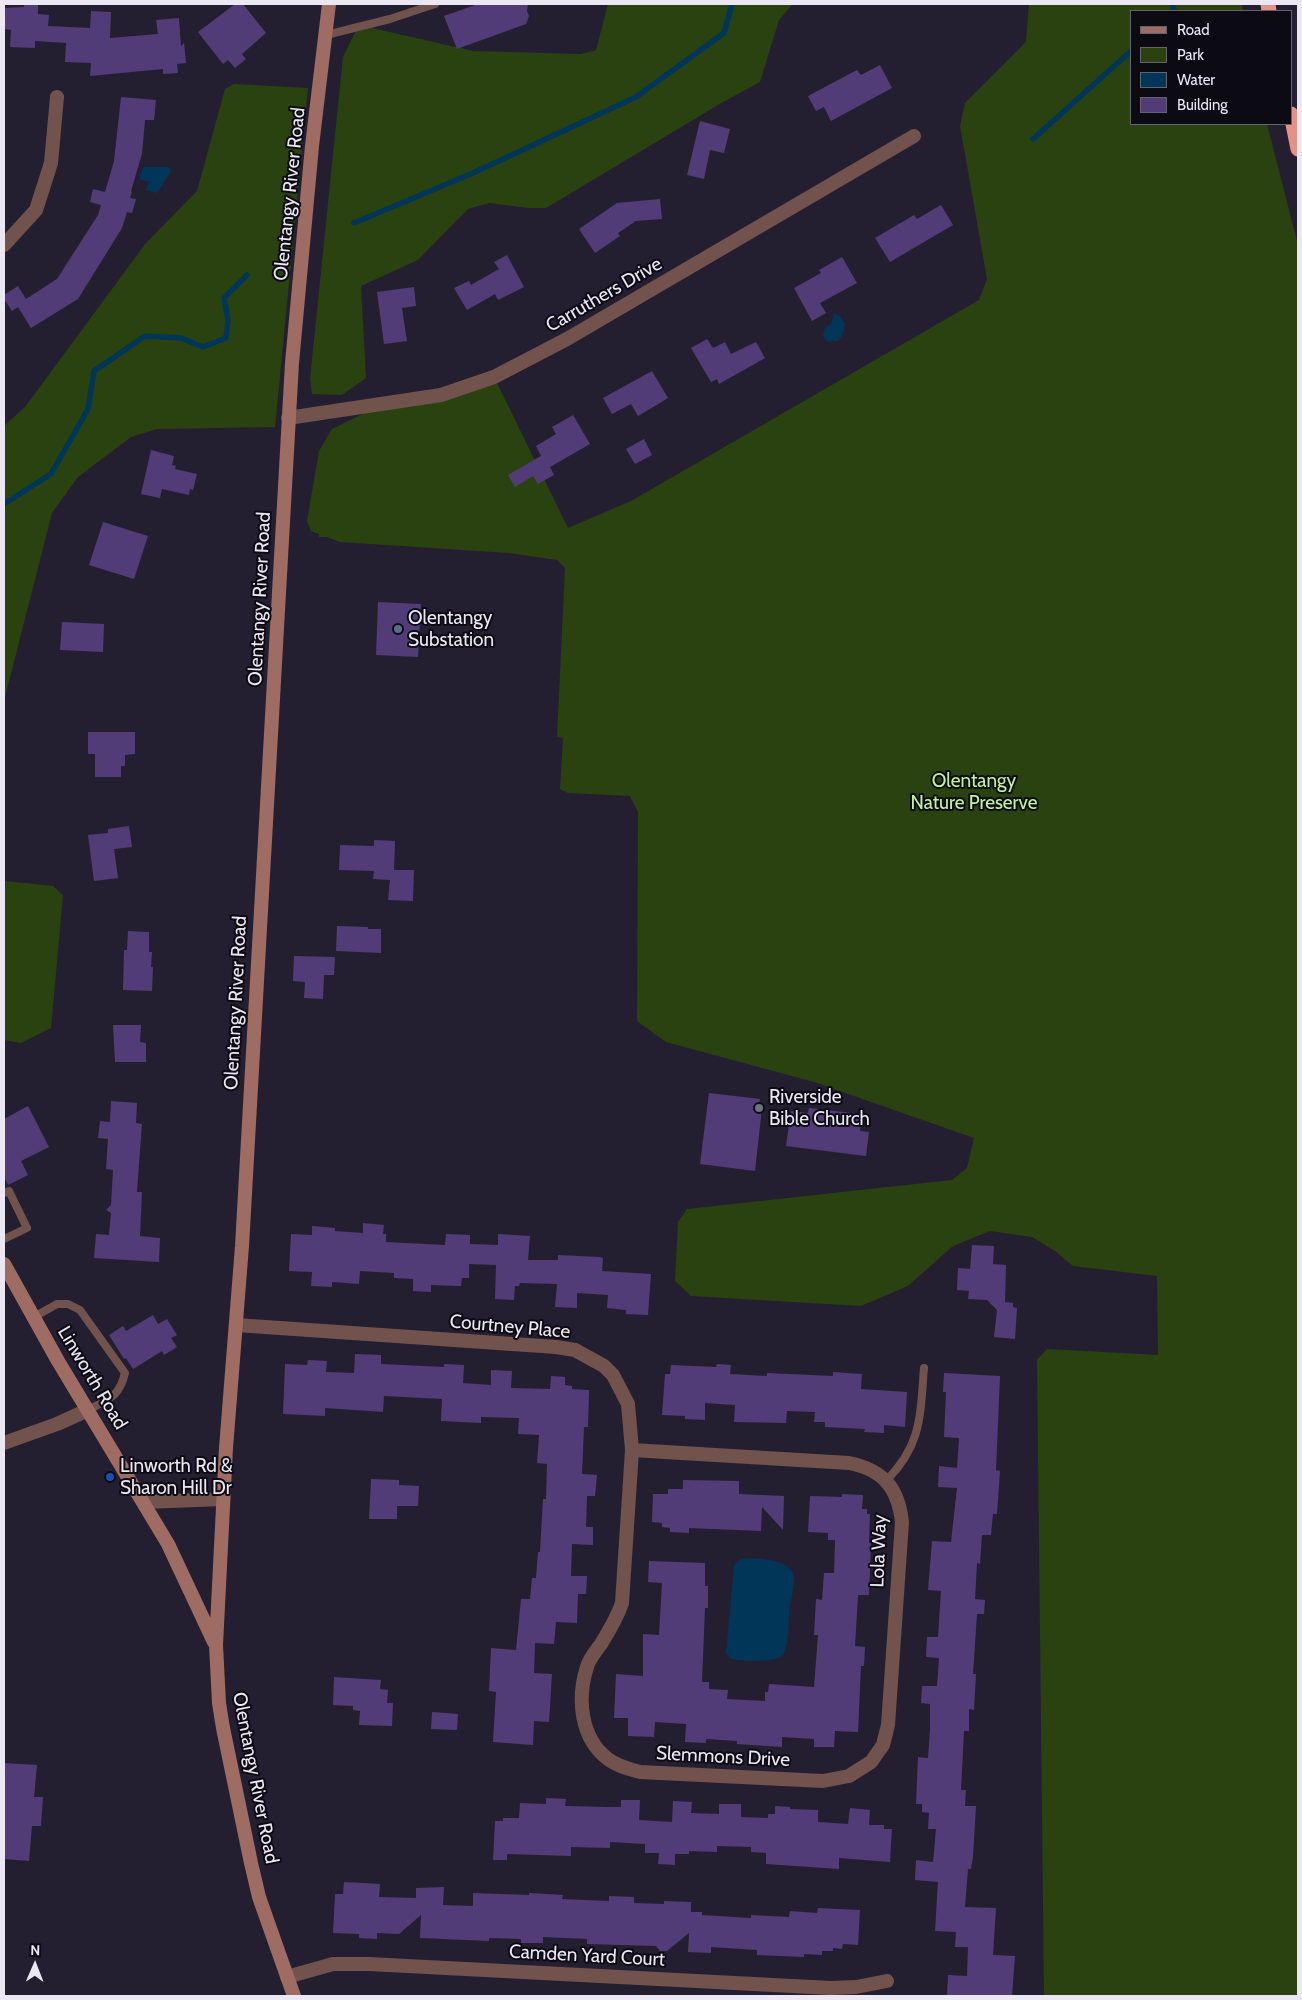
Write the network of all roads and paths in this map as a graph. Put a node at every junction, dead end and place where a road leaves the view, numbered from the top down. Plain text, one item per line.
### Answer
1 (329, 4) edge
2 (435, 4) edge
3 (326, 35) junction
4 (57, 97) dead end
5 (1292, 119) edge
6 (914, 136) dead end
7 (1298, 149) edge
8 (4, 245) edge
9 (288, 418) junction
10 (4, 1193) edge
11 (4, 1240) edge
12 (4, 1264) edge
13 (34, 1317) junction
14 (236, 1325) junction
15 (924, 1368) dead end
16 (88, 1410) junction
17 (4, 1443) edge
18 (632, 1450) junction
19 (887, 1480) junction
20 (223, 1499) junction
21 (144, 1502) junction
22 (216, 1645) junction
23 (586, 1730) joint
24 (871, 1762) joint
25 (287, 1977) junction
26 (887, 1981) dead end
27 (294, 1996) edge

1 - 3 main road, Olentangy River Road
2 - 3 lane
3 - 9 main road, Olentangy River Road
4 - 8 street
5 - 7 highway
6 - 9 street, Carruthers Drive
9 - 14 main road, Olentangy River Road
10 - 11 lane
12 - 13 main road, Linworth Road
13 - 16 main road, Linworth Road
13 - 16 lane
14 - 18 street, Courtney Place
14 - 20 main road, Olentangy River Road
15 - 19 lane
16 - 17 street
16 - 21 main road, Linworth Road
18 - 19 street
18 - 23 street, Courtney Place
19 - 24 street, Lola Way
20 - 21 street
20 - 22 main road, Olentangy River Road
21 - 22 main road, Linworth Road
22 - 25 main road, Olentangy River Road
23 - 24 street, Slemmons Drive
25 - 26 street, Camden Yard Court
25 - 27 main road, Olentangy River Road

